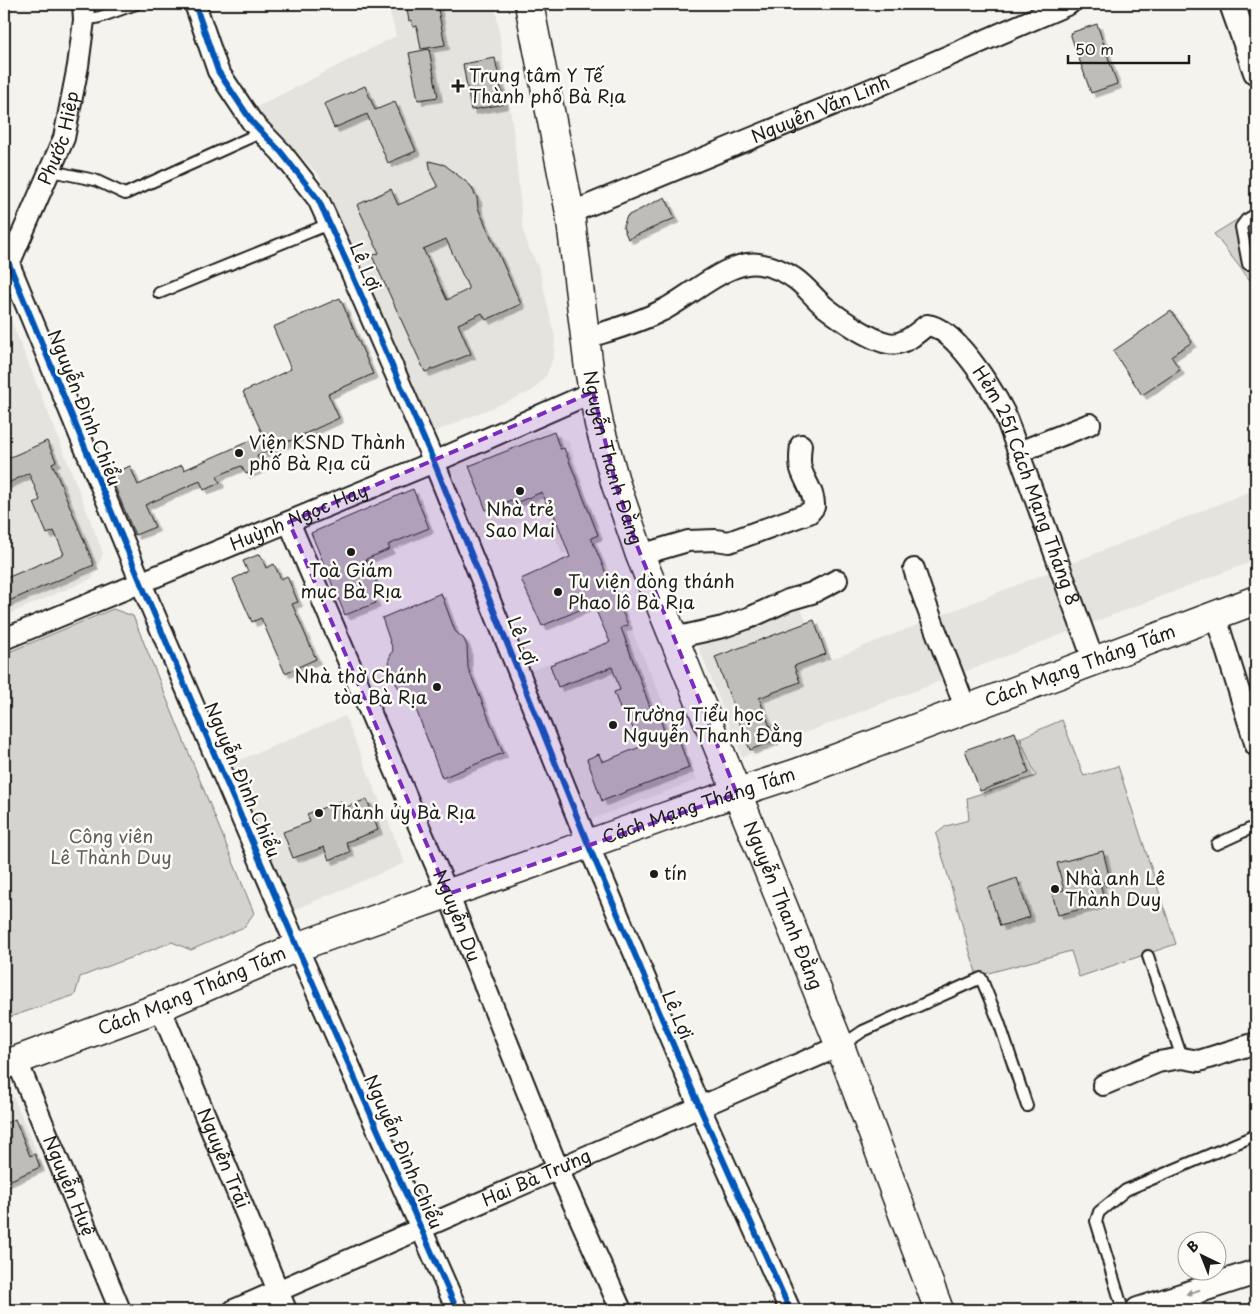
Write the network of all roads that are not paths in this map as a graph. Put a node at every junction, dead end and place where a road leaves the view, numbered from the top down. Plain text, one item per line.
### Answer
1 (136, 4) edge
2 (194, 4) edge
3 (1069, 4) edge
4 (1232, 4) edge
5 (534, 6) edge
6 (83, 12) edge
7 (1256, 72) edge
8 (262, 132) junction
9 (50, 171) junction
10 (570, 213) junction
11 (1256, 214) edge
12 (329, 224) junction
13 (6, 263) edge
14 (1248, 264) dead end
15 (159, 293) dead end
16 (586, 338) junction
17 (593, 392) junction
18 (1090, 424) dead end
19 (801, 445) dead end
20 (1019, 452) junction
21 (434, 462) junction
22 (289, 522) junction
23 (640, 555) junction
24 (914, 570) dead end
25 (837, 580) dead end
26 (141, 583) junction
27 (1256, 600) edge
28 (1216, 617) junction
29 (674, 638) junction
30 (4, 639) edge
31 (1094, 662) junction
32 (966, 710) junction
33 (1256, 746) edge
34 (737, 794) junction
35 (1256, 826) edge
36 (588, 844) junction
37 (1217, 844) dead end
38 (448, 894) junction
39 (297, 947) junction
40 (1148, 956) dead end
41 (160, 1007) junction
42 (1256, 1043) edge
43 (840, 1046) junction
44 (1182, 1058) junction
45 (10, 1063) edge
46 (1103, 1085) dead end
47 (1027, 1106) dead end
48 (700, 1108) junction
49 (1256, 1135) edge
50 (558, 1169) junction
51 (421, 1229) junction
52 (1256, 1272) edge
53 (278, 1291) junction
54 (120, 1310) edge
55 (234, 1310) edge
56 (286, 1310) edge
57 (456, 1310) edge
58 (621, 1310) edge
59 (790, 1310) edge
60 (939, 1310) edge
61 (1123, 1310) edge
62 (1138, 1310) edge

1 - 6 lane
2 - 8 street, Lê Lợi
3 - 10 street, Nguyễn Văn Linh
4 - 7 street
5 - 10 main road, Nguyễn Thanh Đằng
6 - 9 street, Phước Hiệp
8 - 9 lane
8 - 12 street, Lê Lợi
9 - 13 street, Phước Hiệp
10 - 16 main road, Nguyễn Thanh Đằng
11 - 14 lane
12 - 15 lane
12 - 21 street, Lê Lợi
13 - 26 street, Nguyễn Đình Chiểu
16 - 17 main road, Nguyễn Thanh Đằng
16 - 20 street, Hẻm 251 Cách Mạng Tháng 8
17 - 21 street, Huỳnh Ngọc Hay
17 - 23 main road, Nguyễn Thanh Đằng
18 - 20 street
19 - 23 street
20 - 31 street, Hẻm 251 Cách Mạng Tháng 8
21 - 22 street, Huỳnh Ngọc Hay
21 - 36 street, Lê Lợi
22 - 26 street, Huỳnh Ngọc Hay
22 - 38 street, Nguyễn Du
23 - 29 main road, Nguyễn Thanh Đằng
24 - 32 street
25 - 29 street
26 - 30 street, Huỳnh Ngọc Hay
26 - 39 street, Nguyễn Đình Chiểu
27 - 28 main road, Cách Mạng Tháng Tám
28 - 31 main road, Cách Mạng Tháng Tám
28 - 33 street
29 - 34 main road, Nguyễn Thanh Đằng
31 - 32 main road, Cách Mạng Tháng Tám
32 - 34 main road, Cách Mạng Tháng Tám
34 - 36 main road, Cách Mạng Tháng Tám
34 - 43 main road, Nguyễn Thanh Đằng
35 - 37 lane
36 - 38 main road, Cách Mạng Tháng Tám
36 - 48 street, Lê Lợi
38 - 39 main road, Cách Mạng Tháng Tám
38 - 50 street, Nguyễn Du
39 - 41 main road, Cách Mạng Tháng Tám
39 - 51 street, Nguyễn Đình Chiểu
40 - 44 lane
41 - 45 main road, Cách Mạng Tháng Tám
41 - 53 street, Nguyễn Trãi
42 - 44 street
43 - 47 lane
43 - 48 street, Hai Bà Trưng
43 - 60 main road, Nguyễn Thanh Đằng
44 - 46 street
45 - 54 street, Nguyễn Huệ
48 - 50 street, Hai Bà Trưng
48 - 59 street, Lê Lợi
49 - 61 lane
50 - 51 street, Hai Bà Trưng
50 - 58 street, Nguyễn Du
51 - 53 street, Hai Bà Trưng
51 - 57 street, Nguyễn Đình Chiểu
52 -> 62 street
53 - 55 street, Hai Bà Trưng
53 - 56 street, Nguyễn Trãi

